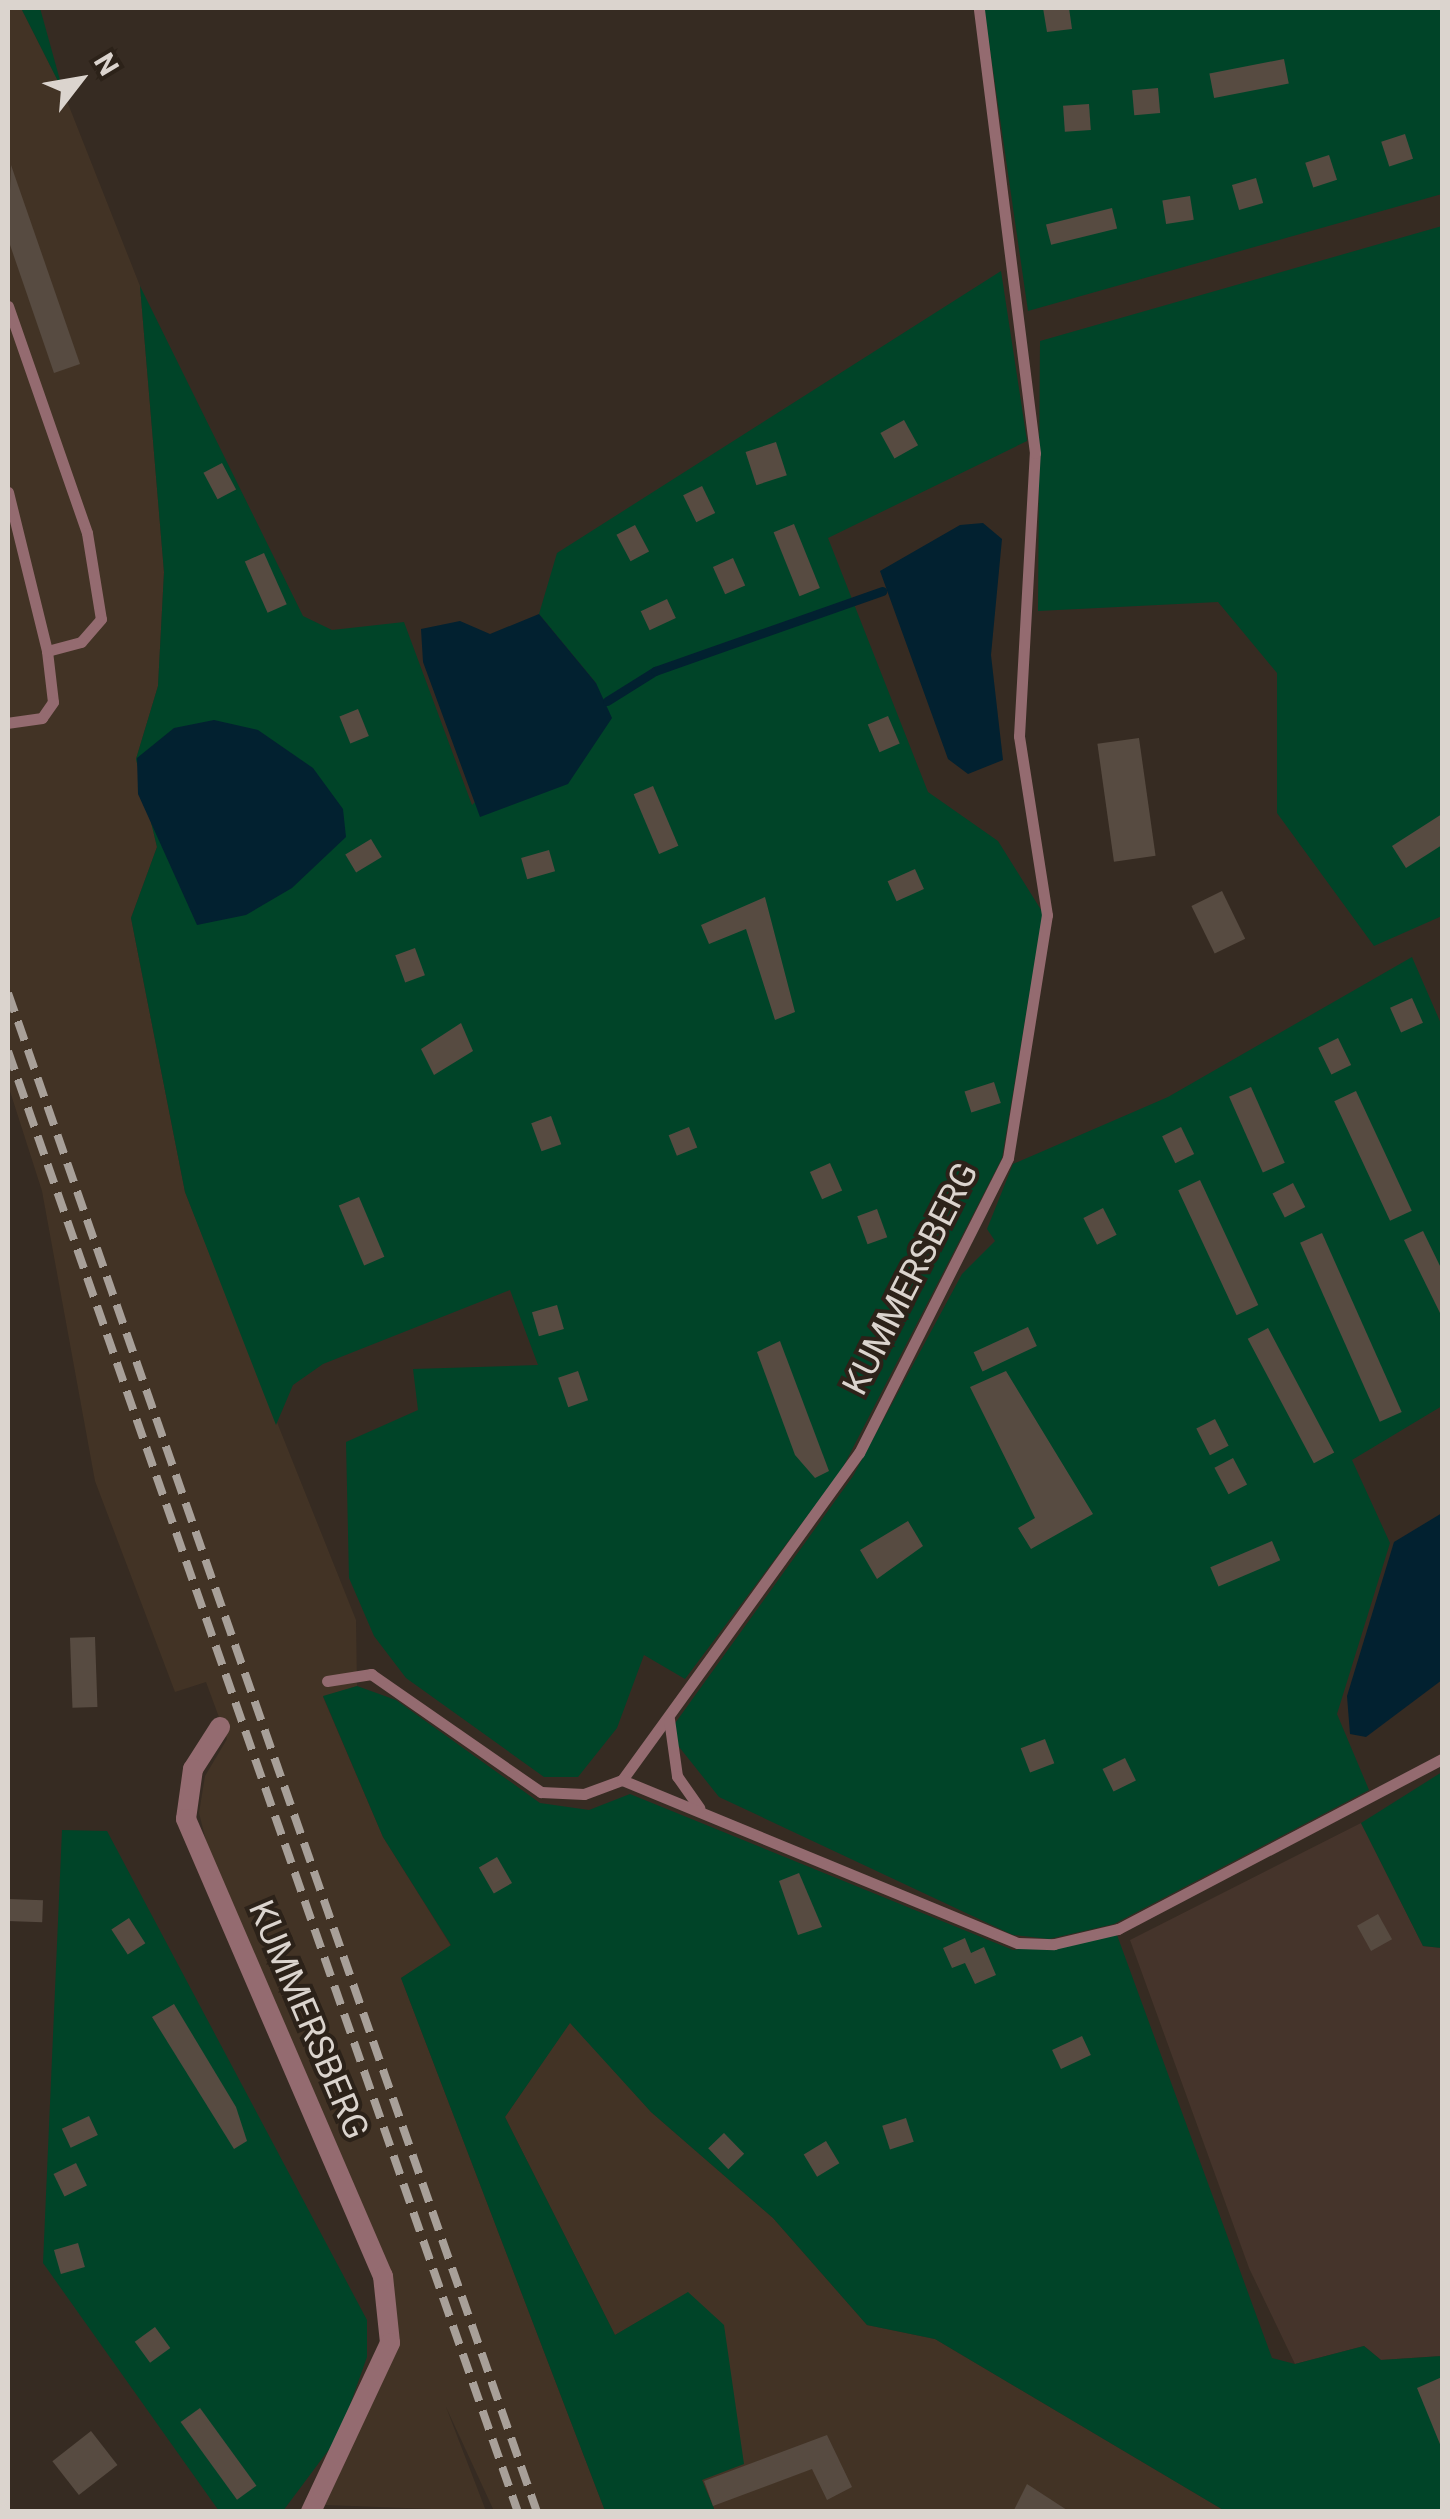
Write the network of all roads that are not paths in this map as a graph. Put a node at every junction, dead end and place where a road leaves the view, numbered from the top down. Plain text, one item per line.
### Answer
1 (978, 8) edge
2 (8, 306) edge
3 (8, 492) edge
4 (47, 651) junction
5 (8, 723) edge
6 (326, 1681) dead end
7 (669, 1719) junction
8 (220, 1727) dead end
9 (1442, 1759) edge
10 (622, 1780) junction
11 (699, 1808) junction
12 (312, 2512) edge

1 - 7 lane, KUMMERSBERG
2 - 4 lane
3 - 4 lane
4 - 5 lane
6 - 10 lane
7 - 10 lane, KUMMERSBERG
7 - 11 lane
8 - 12 street, KUMMERSBERG
9 - 11 lane
10 - 11 lane

